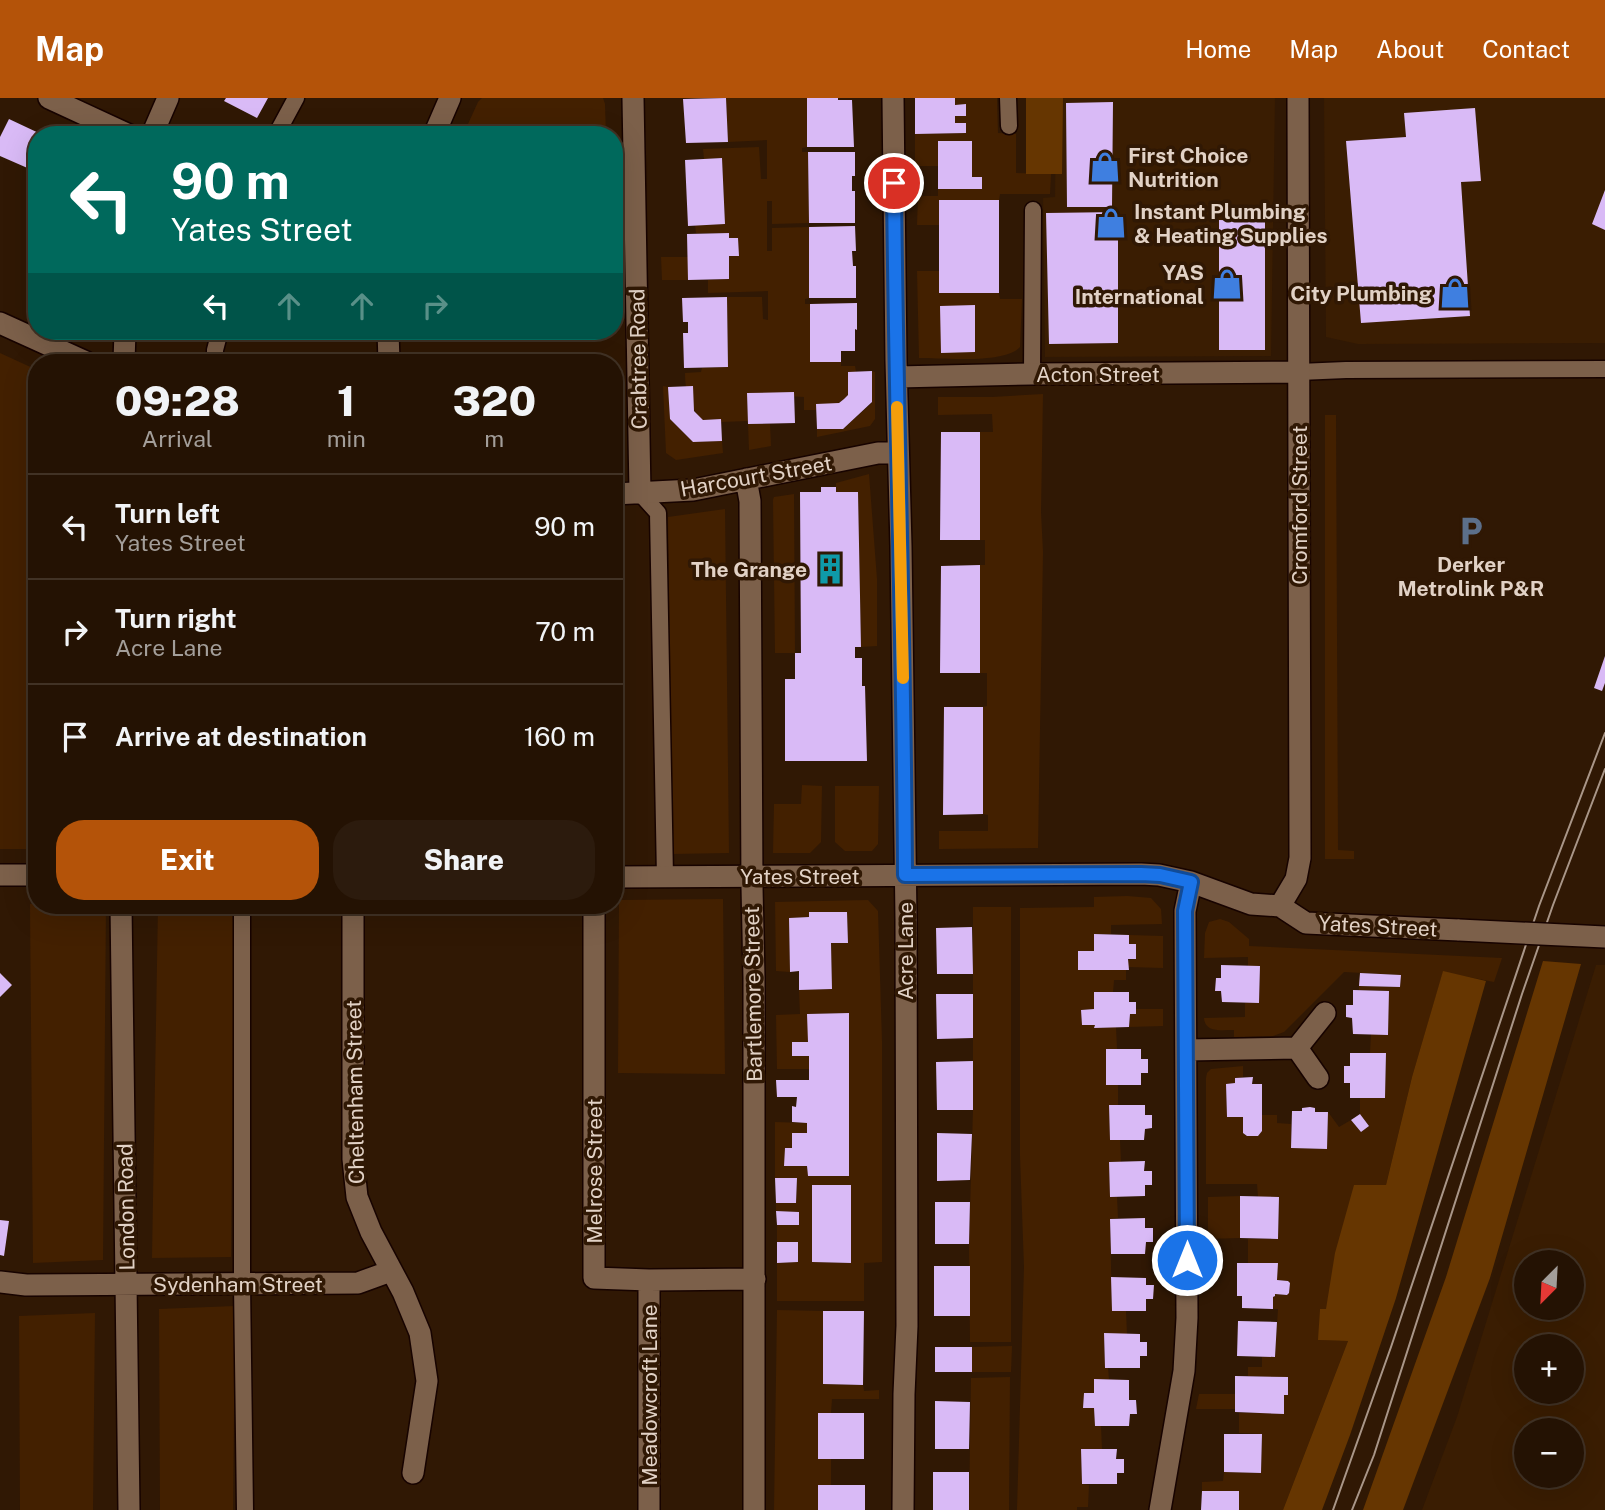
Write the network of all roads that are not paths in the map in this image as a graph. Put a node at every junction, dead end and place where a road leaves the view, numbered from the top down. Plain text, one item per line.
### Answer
1 (49, 98) edge
2 (168, 98) edge
3 (296, 98) edge
4 (450, 98) edge
5 (633, 98) edge
6 (893, 98) edge
7 (1009, 98) edge
8 (1298, 98) edge
9 (1009, 125) dead end
10 (110, 126) edge
11 (156, 126) edge
12 (281, 126) edge
13 (438, 126) edge
14 (1033, 209) dead end
15 (0, 323) edge
16 (28, 336) edge
17 (37, 340) edge
18 (68, 354) edge
19 (1605, 369) edge
20 (1299, 372) junction
21 (1032, 374) junction
22 (897, 377) junction
23 (898, 453) junction
24 (746, 479) junction
25 (623, 494) edge
26 (640, 494) junction
27 (0, 875) edge
28 (28, 875) edge
29 (905, 875) junction
30 (752, 876) junction
31 (623, 877) edge
32 (665, 877) junction
33 (1191, 882) junction
34 (1280, 906) junction
35 (121, 914) edge
36 (242, 914) edge
37 (353, 914) edge
38 (594, 914) edge
39 (1605, 937) edge
40 (1325, 1013) dead end
41 (1297, 1048) junction
42 (1186, 1050) junction
43 (1318, 1077) dead end
44 (391, 1271) junction
45 (755, 1279) junction
46 (649, 1280) junction
47 (0, 1282) edge
48 (242, 1284) junction
49 (127, 1285) junction
50 (413, 1473) dead end
51 (129, 1510) edge
52 (245, 1510) edge
53 (649, 1510) edge
54 (754, 1510) edge
55 (903, 1510) edge
56 (1160, 1510) edge

1 - 10 street
2 - 11 street
3 - 12 lane
4 - 13 street
5 - 26 street, Crabtree Road
6 - 22 street, Acre Lane
7 - 9 lane
8 - 20 street, Cromford Street
14 - 21 lane
15 - 16 street
17 - 18 street
19 - 20 lane
20 - 21 street, Acton Street
20 - 34 street, Cromford Street
21 - 22 street, Acton Street
22 - 23 street, Acre Lane
23 - 24 street, Harcourt Street
23 - 29 street, Acre Lane
24 - 26 street, Harcourt Street
24 - 30 street, Bartlemore Street
25 - 26 street, Harcourt Street
26 - 32 lane
27 - 28 street
29 - 30 street, Yates Street
29 - 33 street, Yates Street
29 - 55 street, Acre Lane
30 - 32 street, Yates Street
30 - 45 street, Bartlemore Street
31 - 32 street, Yates Street
33 - 34 street, Yates Street
33 - 42 street
34 - 39 street, Yates Street, bridge
35 - 49 street, London Road
36 - 48 lane
37 - 44 street, Cheltenham Street
38 - 46 street, Melrose Street
40 - 41 street
41 - 42 street
41 - 43 street
42 - 56 street
44 - 48 street, Sydenham Street
44 - 50 street, Cheltenham Street
45 - 46 street, Melrose Street
45 - 54 street, Bartlemore Street
46 - 53 street, Meadowcroft Lane
47 - 49 street, Sydenham Street
48 - 49 street, Sydenham Street
48 - 52 lane
49 - 51 street, London Road

